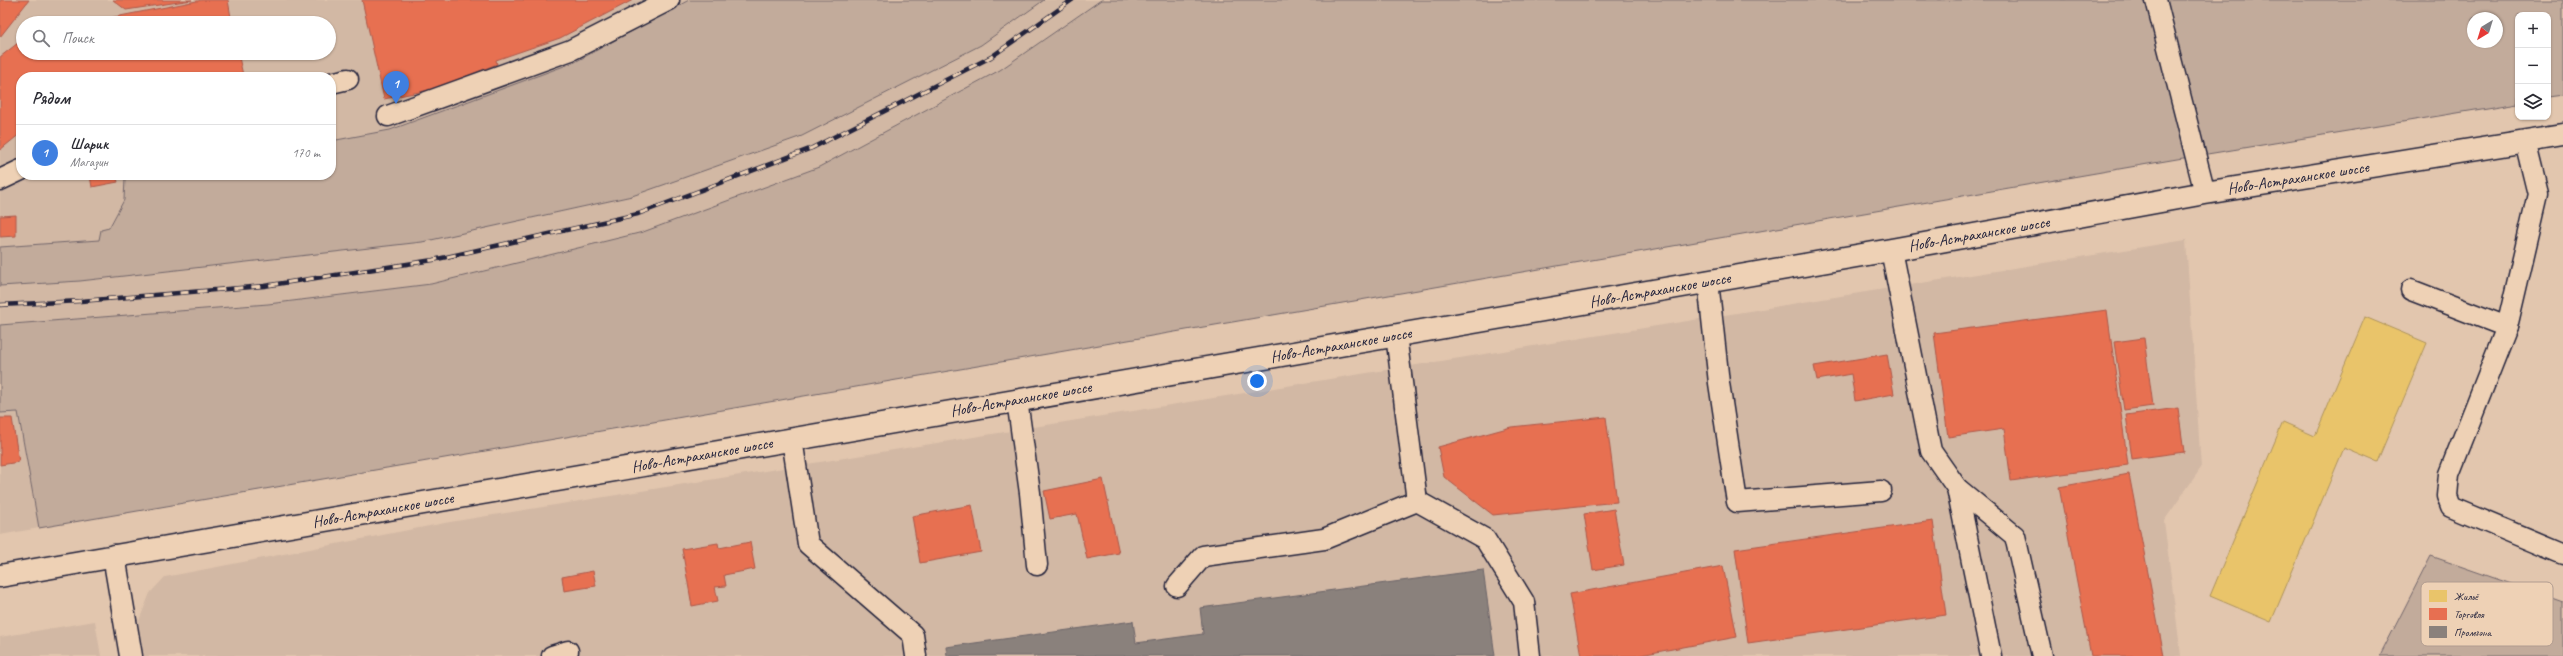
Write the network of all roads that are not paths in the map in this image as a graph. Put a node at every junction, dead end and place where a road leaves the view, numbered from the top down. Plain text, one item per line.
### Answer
1 (668, 0) edge
2 (2156, 0) edge
3 (388, 116) dead end
4 (2563, 135) edge
5 (2525, 141) junction
6 (16, 172) edge
7 (0, 180) edge
8 (2205, 193) junction
9 (1891, 250) junction
10 (1708, 281) junction
11 (2411, 290) dead end
12 (2507, 327) junction
13 (1396, 335) junction
14 (1017, 400) junction
15 (792, 439) junction
16 (1957, 488) junction
17 (1881, 491) dead end
18 (1417, 501) junction
19 (2563, 554) edge
20 (114, 556) junction
21 (1037, 564) dead end
22 (0, 576) edge
23 (1177, 586) dead end
24 (131, 656) edge
25 (916, 656) edge
26 (1530, 656) edge
27 (1991, 656) edge
28 (2042, 656) edge

1 - 3 lane
2 - 8 lane
4 - 5 main road, Ново-Астраханское шоссе
5 - 8 main road, Ново-Астраханское шоссе
5 - 12 lane
6 - 7 lane
8 - 9 main road, Ново-Астраханское шоссе
9 - 10 main road, Ново-Астраханское шоссе
9 - 16 lane
10 - 13 main road, Ново-Астраханское шоссе
10 - 17 lane
11 - 12 lane
12 - 19 lane
13 - 14 main road, Ново-Астраханское шоссе
13 - 18 lane
14 - 15 main road, Ново-Астраханское шоссе
14 - 21 lane
15 - 20 main road, Ново-Астраханское шоссе
15 - 25 lane
16 - 27 lane
16 - 28 lane
18 - 23 lane
18 - 26 lane
20 - 22 main road, Ново-Астраханское шоссе
20 - 24 main road

